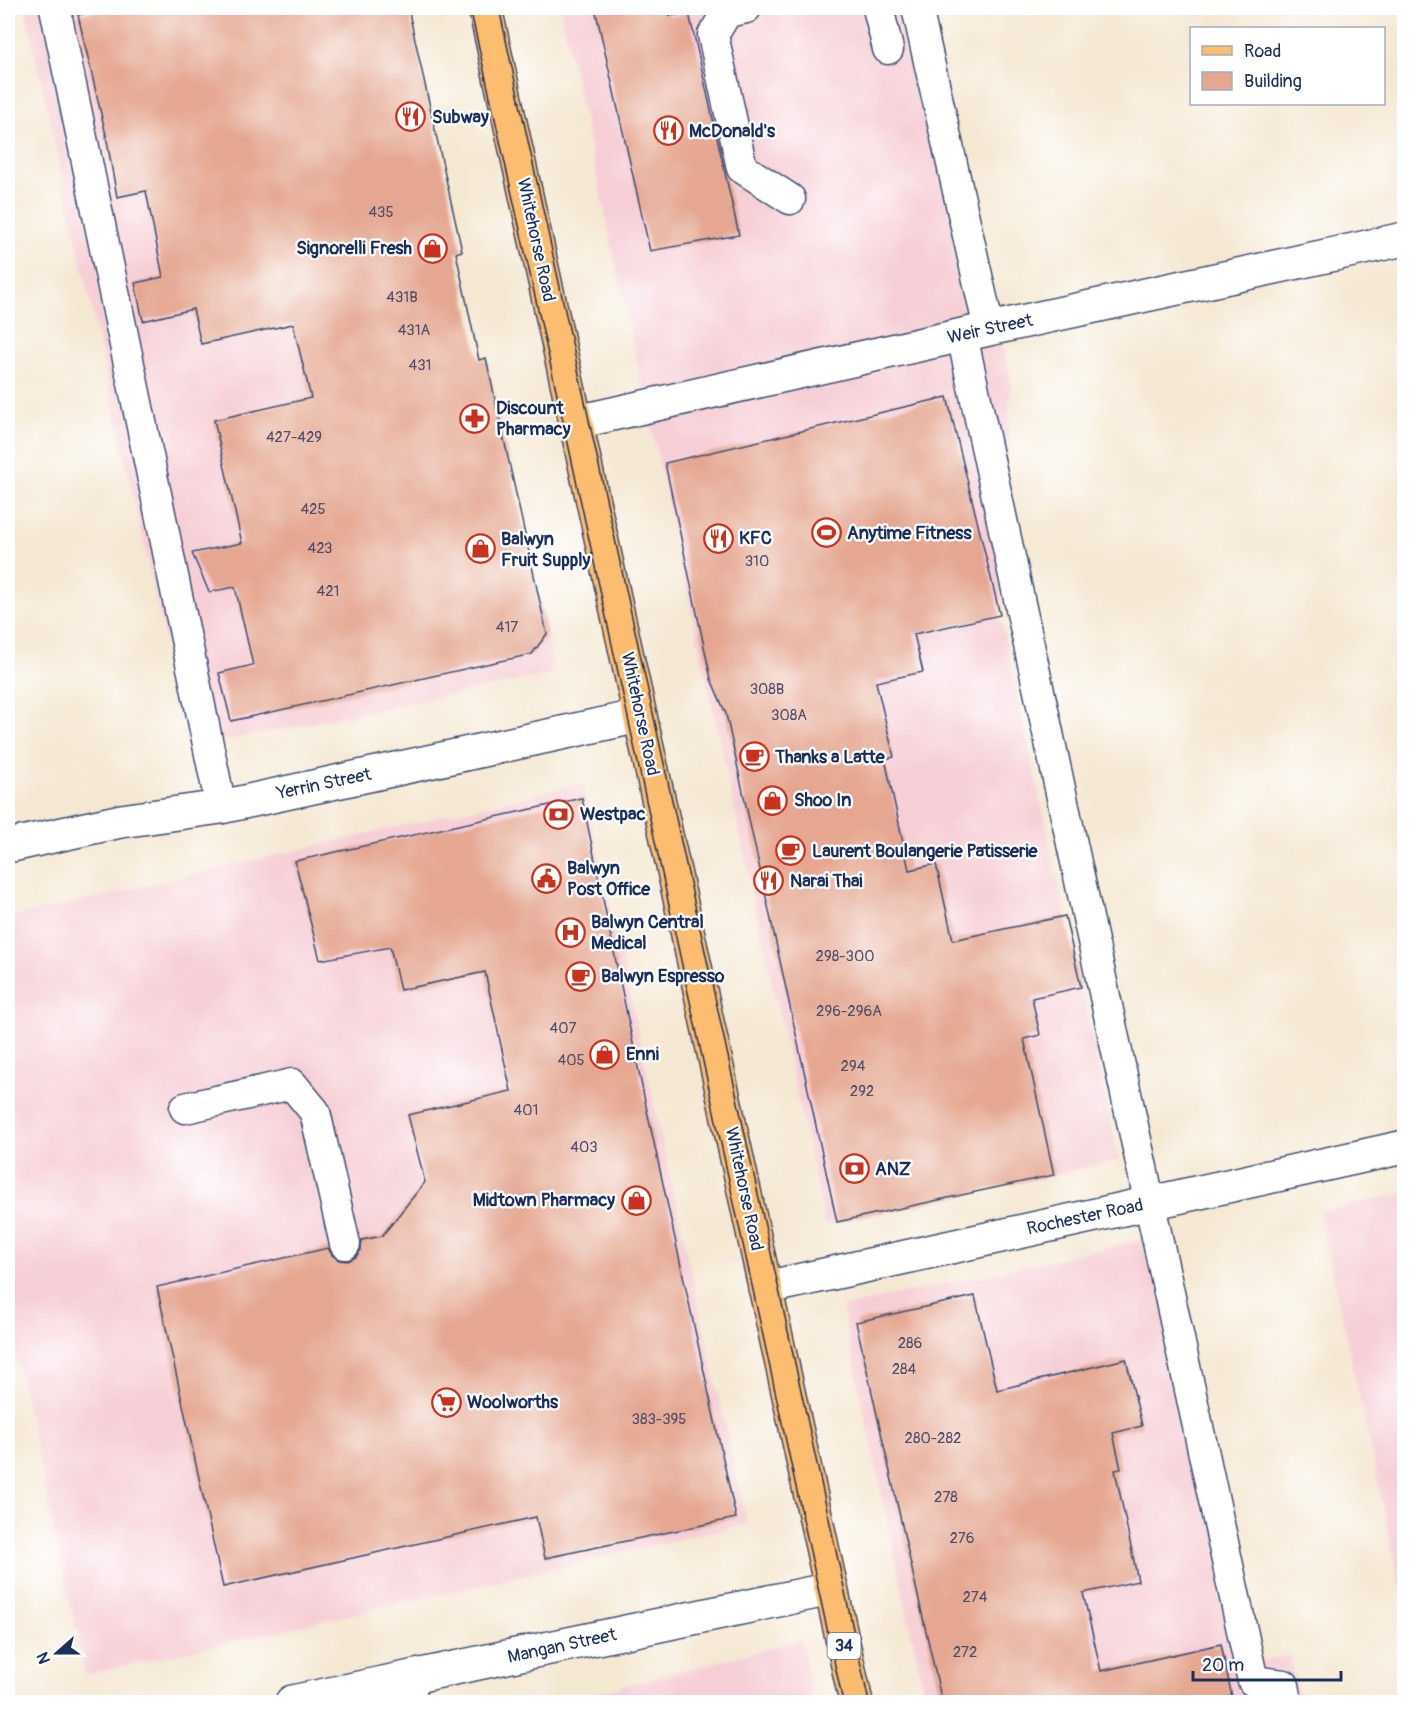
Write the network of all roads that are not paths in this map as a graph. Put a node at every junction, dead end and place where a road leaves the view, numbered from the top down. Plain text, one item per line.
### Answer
1 (55, 8) edge
2 (485, 8) edge
3 (746, 8) edge
4 (878, 8) edge
5 (917, 8) edge
6 (888, 49) dead end
7 (790, 199) dead end
8 (1404, 239) edge
9 (975, 332) junction
10 (576, 422) junction
11 (640, 716) junction
12 (221, 807) junction
13 (8, 846) edge
14 (185, 1108) dead end
15 (1404, 1147) edge
16 (1150, 1203) junction
17 (345, 1244) dead end
18 (765, 1288) junction
19 (831, 1589) junction
20 (410, 1690) edge
21 (292, 1702) edge
22 (856, 1702) edge
23 (1287, 1702) edge

1 - 12 lane
2 - 10 main road, Whitehorse Road / 34
3 - 7 lane
4 - 6 lane
5 - 9 lane
8 - 9 street, Weir Street
9 - 10 street, Weir Street
9 - 16 lane
10 - 11 main road, Whitehorse Road / 34
11 - 12 street, Yerrin Street
11 - 18 main road, Whitehorse Road / 34
12 - 13 street, Yerrin Street
14 - 17 lane
15 - 16 street, Rochester Road
16 - 18 street, Rochester Road
16 - 23 lane
18 - 19 main road, Whitehorse Road / 34
19 - 20 street, Mangan Street
19 - 22 main road, Whitehorse Road / 34
20 - 21 street, Mangan Street

